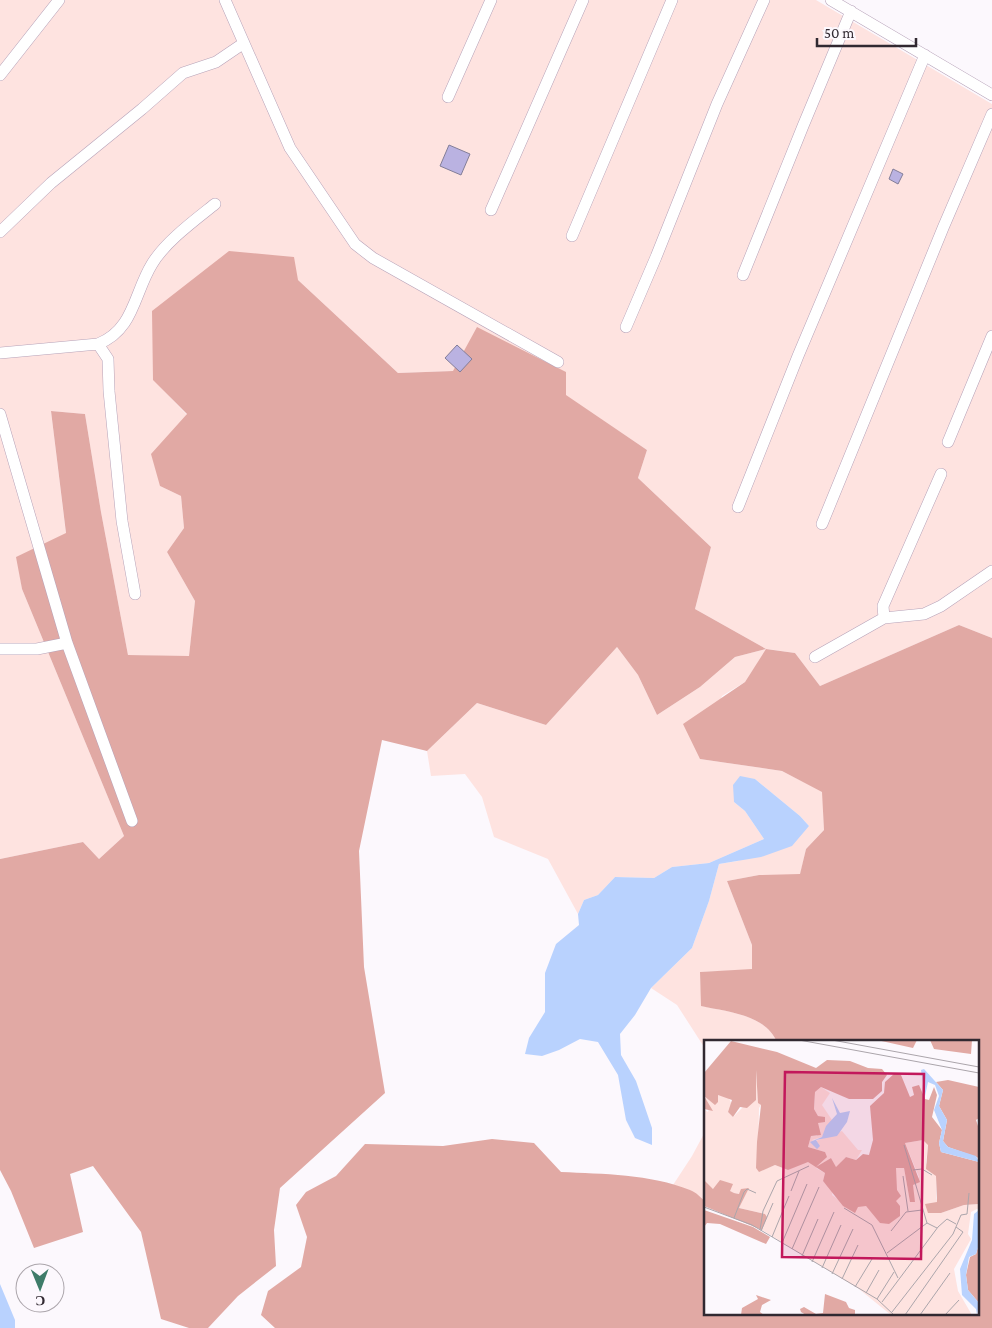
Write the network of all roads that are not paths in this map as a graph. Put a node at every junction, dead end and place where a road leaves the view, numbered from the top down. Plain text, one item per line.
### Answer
1 (60, 0) edge
2 (226, 0) edge
3 (491, 0) edge
4 (583, 0) edge
5 (672, 0) edge
6 (764, 0) edge
7 (831, 0) edge
8 (850, 12) junction
9 (244, 43) junction
10 (925, 55) junction
11 (0, 75) edge
12 (992, 95) edge
13 (448, 97) dead end
14 (992, 114) edge
15 (215, 204) dead end
16 (491, 210) dead end
17 (0, 232) edge
18 (572, 236) dead end
19 (743, 275) dead end
20 (626, 327) dead end
21 (992, 336) edge
22 (98, 344) junction
23 (0, 353) edge
24 (558, 362) dead end
25 (0, 414) edge
26 (948, 442) dead end
27 (941, 474) dead end
28 (738, 507) dead end
29 (822, 524) dead end
30 (992, 571) edge
31 (135, 594) dead end
32 (884, 618) junction
33 (67, 643) junction
34 (0, 649) edge
35 (815, 657) dead end
36 (132, 821) dead end

1 - 11 street
2 - 9 street
3 - 13 street
4 - 16 street
5 - 18 street
6 - 20 street
7 - 8 street
8 - 10 street
8 - 19 street
9 - 17 street
9 - 24 street
10 - 12 street
10 - 28 street
14 - 29 street
15 - 22 street
21 - 26 street
22 - 23 street
22 - 31 street
25 - 33 street
27 - 32 street
30 - 32 street
32 - 35 street
33 - 34 street
33 - 36 street

